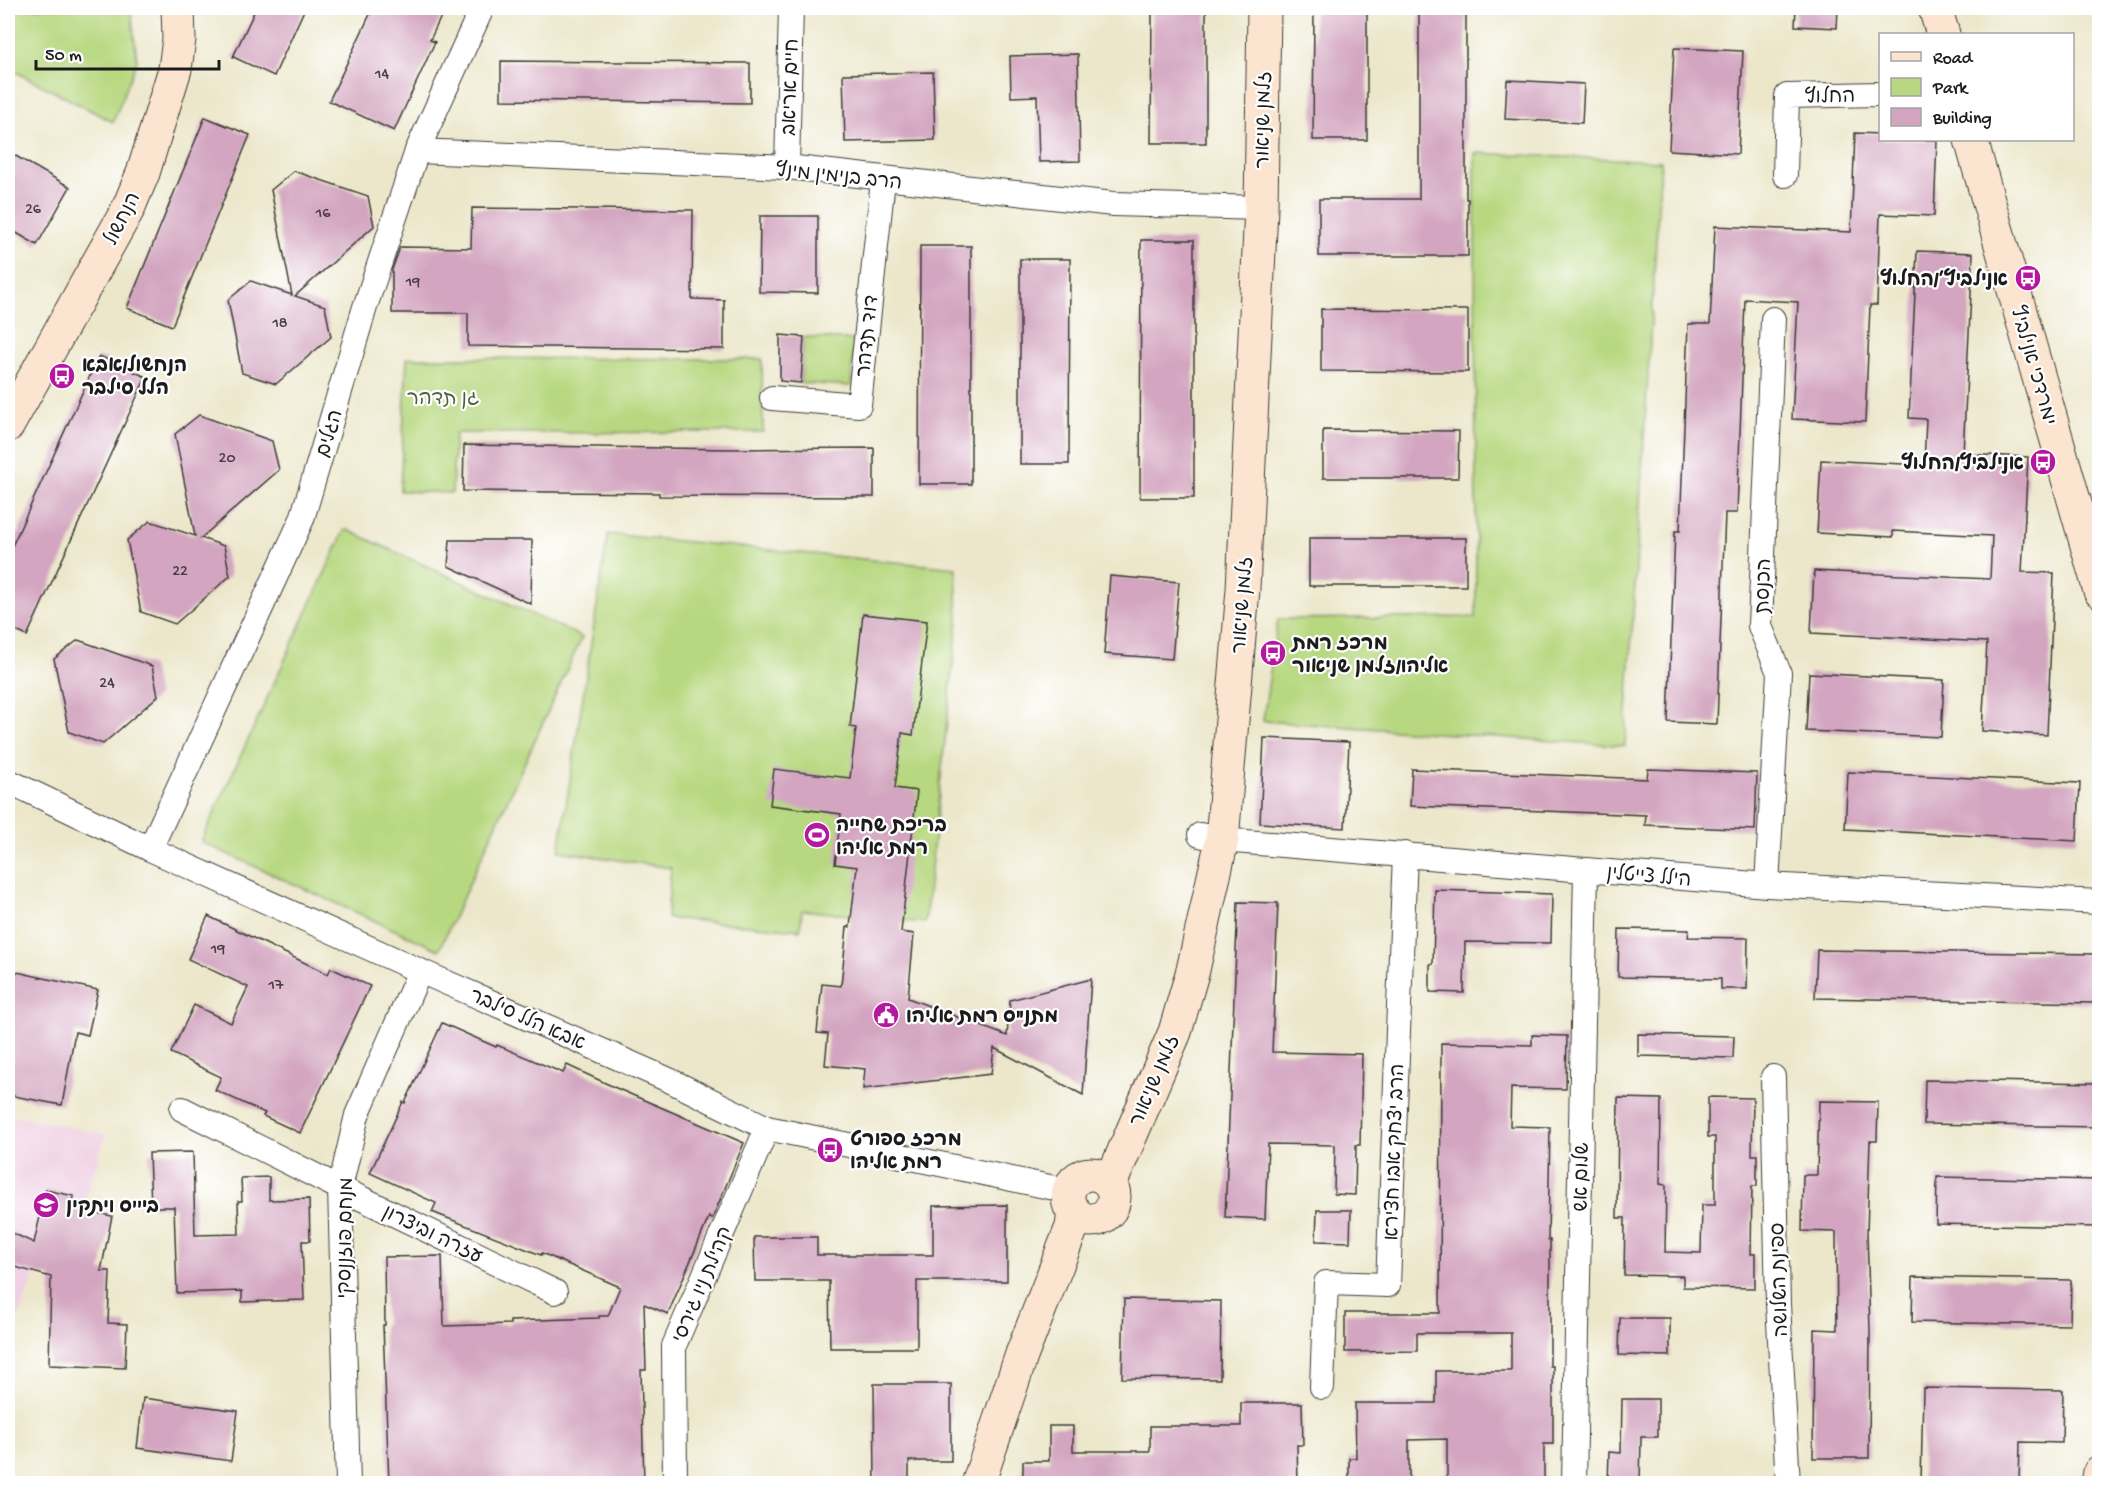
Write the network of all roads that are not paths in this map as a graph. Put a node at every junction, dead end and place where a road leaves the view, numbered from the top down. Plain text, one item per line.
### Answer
1 (178, 8) edge
2 (482, 8) edge
3 (791, 8) edge
4 (1242, 8) edge
5 (1264, 8) edge
6 (1935, 8) edge
7 (1943, 33) edge
8 (1879, 94) edge
9 (1971, 141) edge
10 (417, 151) junction
11 (786, 167) junction
12 (1785, 175) dead end
13 (883, 180) junction
14 (1250, 208) junction
15 (1773, 319) dead end
16 (772, 398) dead end
17 (10, 422) edge
18 (2100, 591) edge
19 (8, 782) edge
20 (1211, 838) junction
21 (150, 849) junction
22 (1405, 854) junction
23 (1586, 870) junction
24 (1767, 885) junction
25 (2100, 902) edge
26 (420, 971) junction
27 (1773, 1077) dead end
28 (182, 1109) dead end
29 (767, 1128) junction
30 (340, 1188) junction
31 (1087, 1196) junction
32 (555, 1292) dead end
33 (1322, 1387) dead end
34 (2100, 1472) edge
35 (348, 1484) edge
36 (675, 1484) edge
37 (978, 1484) edge
38 (993, 1484) edge
39 (1574, 1484) edge
40 (1788, 1484) edge
41 (2098, 1484) edge

1 - 17 street, הנחשול
2 - 10 street, הגלים
3 - 11 street, חיים אריאב
4 - 14 street, זלמן שניאור
5 - 14 street, זלמן שניאור
6 - 7 street
8 - 12 street, החלוץ
9 - 18 street, מרדכי אנילביץ'
10 - 11 street, הרב בנימין מינץ
10 - 21 street, הגלים
11 - 13 street, הרב בנימין מינץ
13 - 14 street, הרב בנימין מינץ
13 - 16 street, דוד תדהר
14 - 20 street, זלמן שניאור
15 - 24 street, הכנסת
19 - 21 street, אבא הלל סילבר
20 - 22 street, הילל צייטלין
20 - 31 street, זלמן שניאור
21 - 26 street, אבא הלל סילבר
22 - 23 street, הילל צייטלין
22 - 33 street, הרב יצחק אבו חצירא
23 - 24 street, הילל צייטלין
23 - 39 street, שלום אש
24 - 25 street, הילל צייטלין
26 - 29 street, אבא הלל סילבר
26 - 30 street, מנחם פוזננסקי
27 - 40 street, ספינת השלושה
28 - 30 street, עזרה וביצרון
29 - 31 street, אבא הלל סילבר
29 - 36 street, קהילת ניו ג'רסי
30 - 32 street, עזרה וביצרון
30 - 35 street, מנחם פוזננסקי
31 - 37 street, זלמן שניאור
31 - 38 street, זלמן שניאור
34 - 41 street

